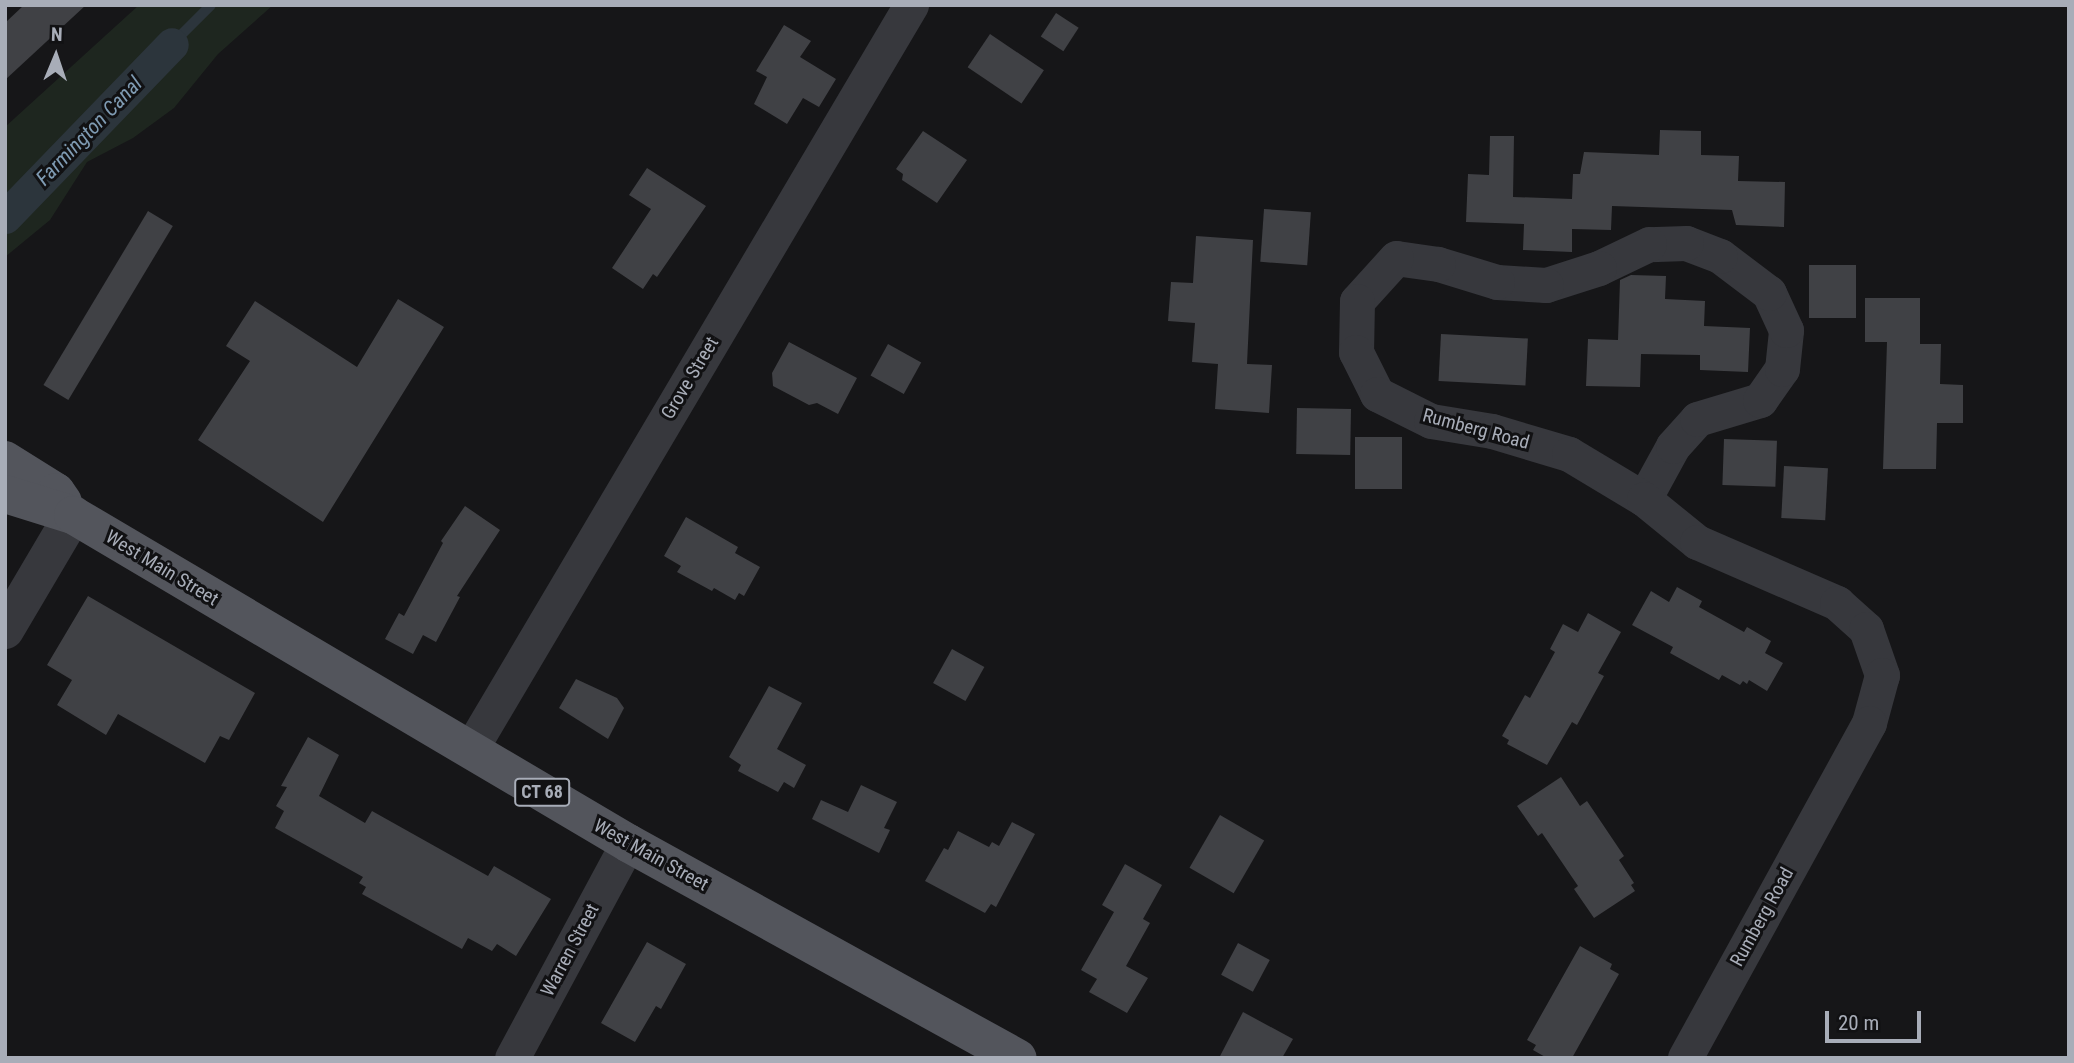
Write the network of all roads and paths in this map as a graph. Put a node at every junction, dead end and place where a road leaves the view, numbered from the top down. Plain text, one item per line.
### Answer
1 (911, 5) edge
2 (5, 460) edge
3 (5, 494) edge
4 (1644, 499) junction
5 (73, 515) junction
6 (5, 630) edge
7 (470, 750) junction
8 (628, 843) junction
9 (512, 1058) edge
10 (1018, 1058) edge
11 (1685, 1058) edge

1 - 7 street, Grove Street
2 - 5 main road, West Main Street / CT 68
3 - 5 main road, West Main Street / CT 68
4 - 4 street, Rumberg Road
4 - 11 street, Rumberg Road
5 - 6 street
5 - 7 main road, West Main Street / CT 68
7 - 8 main road, West Main Street / CT 68
8 - 9 street, Warren Street
8 - 10 main road, West Main Street / CT 68

